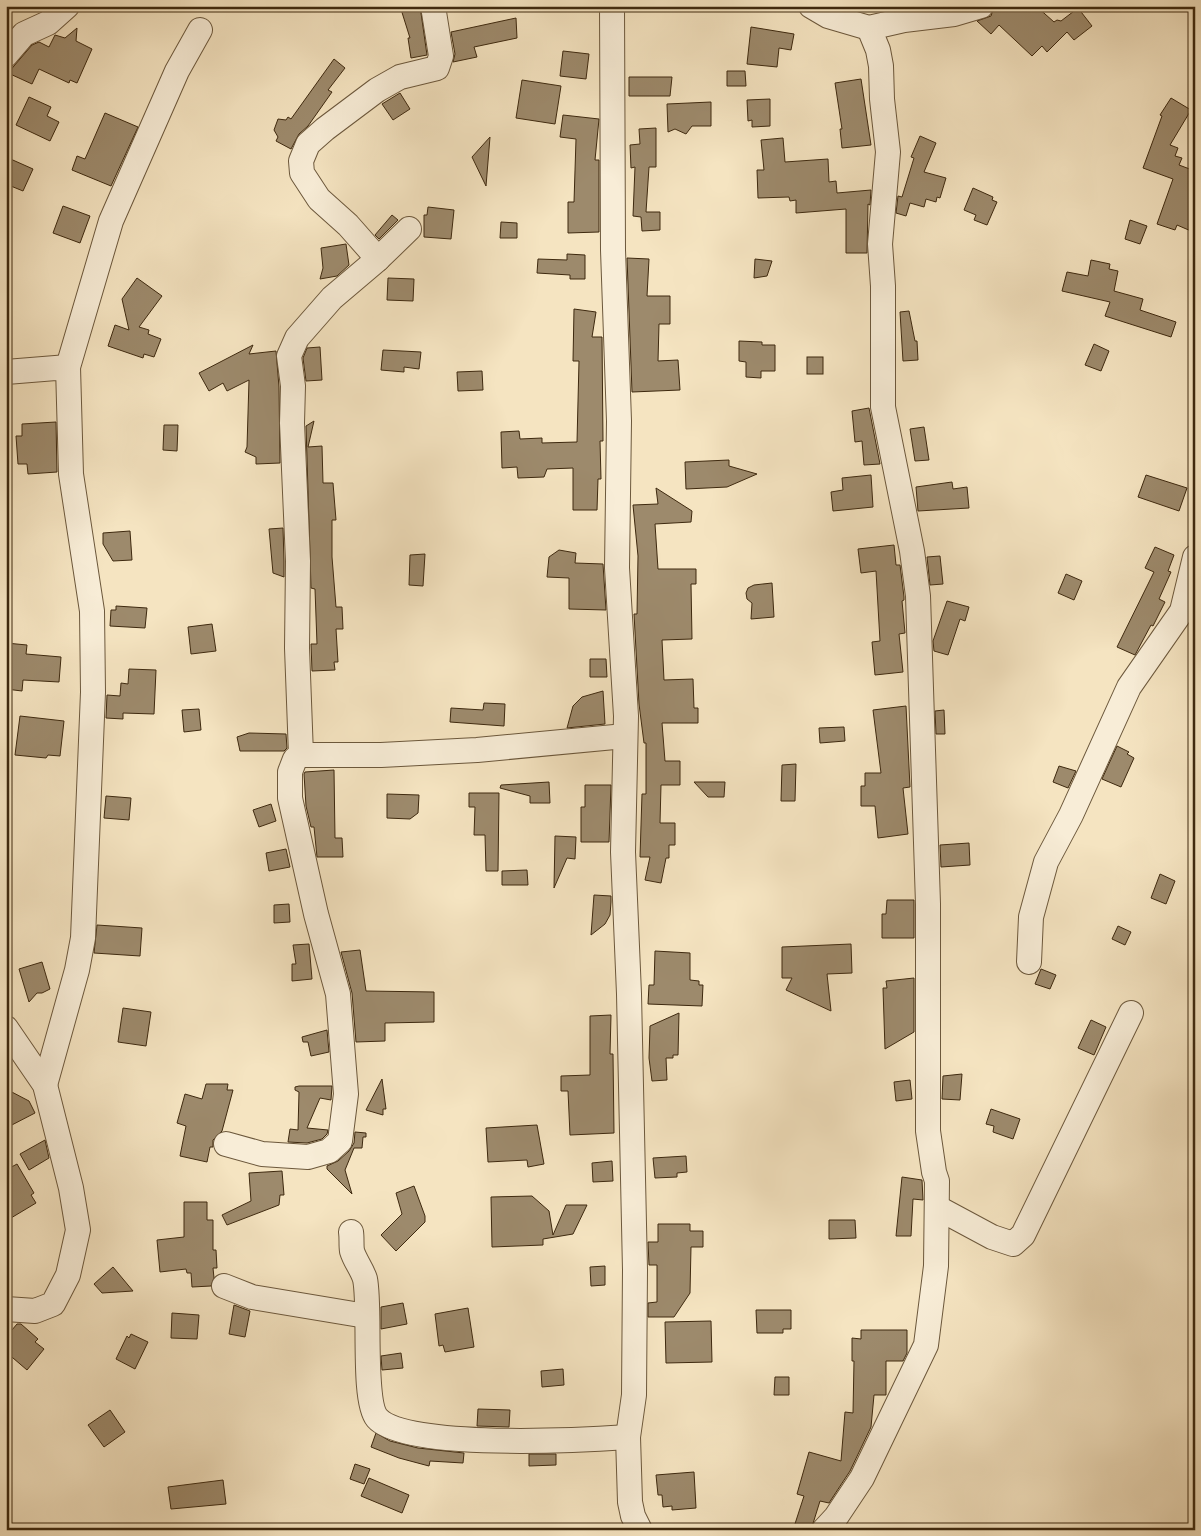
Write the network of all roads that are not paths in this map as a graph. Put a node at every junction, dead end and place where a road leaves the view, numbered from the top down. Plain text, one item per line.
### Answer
1 (67, 6) edge
2 (433, 6) edge
3 (612, 6) edge
4 (811, 6) edge
5 (981, 6) edge
6 (869, 28) junction
7 (200, 30) dead end
8 (6, 55) edge
9 (409, 229) dead end
10 (378, 259) junction
11 (68, 367) junction
12 (6, 372) edge
13 (1195, 557) edge
14 (625, 736) junction
15 (291, 761) junction
16 (1029, 962) dead end
17 (1131, 1013) dead end
18 (6, 1028) edge
19 (45, 1085) junction
20 (226, 1144) dead end
21 (938, 1208) junction
22 (351, 1232) dead end
23 (224, 1286) dead end
24 (6, 1309) edge
25 (366, 1316) junction
26 (628, 1437) junction
27 (640, 1530) edge
28 (824, 1530) edge

1 - 8 street
2 - 10 street
3 - 14 street
4 - 6 street
5 - 6 street
6 - 21 street
7 - 11 street
9 - 10 street
10 - 15 street
11 - 12 street
11 - 19 street
13 - 16 street
14 - 15 street
14 - 26 street
15 - 20 street
17 - 21 street
18 - 19 street
19 - 24 street
21 - 28 street
22 - 25 street
23 - 25 street
25 - 26 street
26 - 27 street

